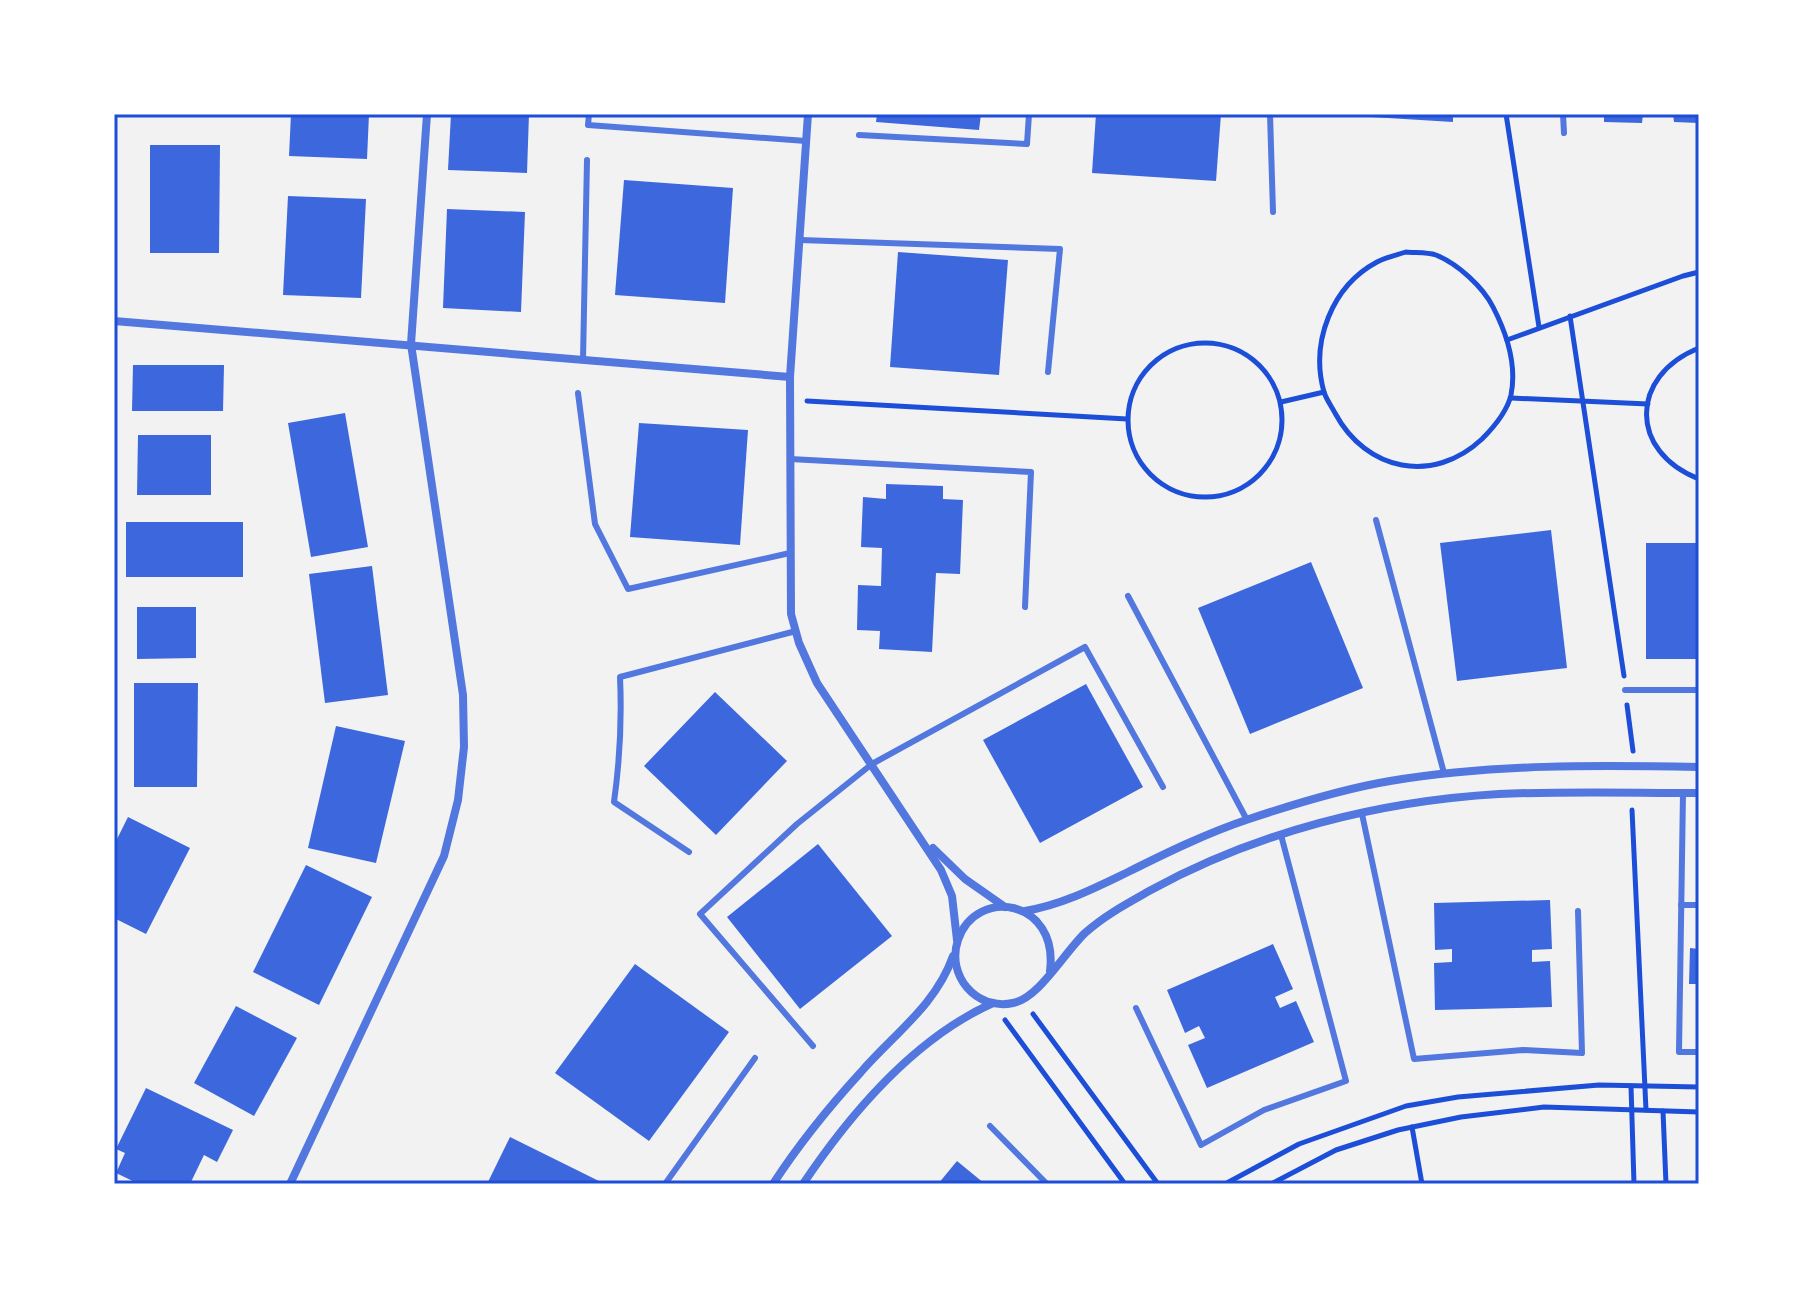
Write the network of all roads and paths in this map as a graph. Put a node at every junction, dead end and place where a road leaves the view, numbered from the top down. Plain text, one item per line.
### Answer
1 (427, 114) edge
2 (589, 114) edge
3 (808, 114) edge
4 (1029, 114) edge
5 (1270, 114) edge
6 (1506, 114) edge
7 (1563, 114) edge
8 (1564, 133) dead end
9 (859, 135) dead end
10 (806, 141) junction
11 (587, 160) dead end
12 (1273, 212) dead end
13 (800, 240) junction
14 (1699, 272) edge
15 (1570, 316) junction
16 (114, 321) edge
17 (1539, 327) junction
18 (1507, 340) junction
19 (411, 344) junction
20 (1699, 348) edge
21 (583, 361) junction
22 (1048, 372) dead end
23 (790, 377) junction
24 (1324, 392) junction
25 (578, 393) dead end
26 (1511, 398) junction
27 (790, 400) junction
28 (1583, 401) junction
29 (1281, 402) junction
30 (1648, 404) junction
31 (1127, 419) junction
32 (790, 459) junction
33 (1699, 479) edge
34 (1376, 520) dead end
35 (790, 553) junction
36 (1128, 596) dead end
37 (1025, 607) dead end
38 (796, 631) junction
39 (1625, 690) junction
40 (1699, 690) edge
41 (872, 764) junction
42 (1635, 766) junction
43 (1699, 767) edge
44 (1444, 773) junction
45 (1163, 787) dead end
46 (1632, 793) junction
47 (1683, 793) junction
48 (1699, 793) edge
49 (1362, 814) junction
50 (1247, 820) junction
51 (1281, 835) junction
52 (921, 836) junction
53 (689, 852) dead end
54 (1681, 905) junction
55 (1699, 905) edge
56 (1005, 907) junction
57 (1023, 911) junction
58 (1578, 911) dead end
59 (956, 947) junction
60 (1050, 971) junction
61 (1023, 1000) junction
62 (993, 1003) junction
63 (1136, 1008) dead end
64 (813, 1046) dead end
65 (1699, 1052) edge
66 (755, 1058) dead end
67 (1631, 1086) junction
68 (1645, 1086) junction
69 (1699, 1087) edge
70 (1632, 1109) junction
71 (1646, 1110) junction
72 (1663, 1111) junction
73 (1699, 1112) edge
74 (990, 1126) dead end
75 (1412, 1127) junction
76 (290, 1184) edge
77 (665, 1184) edge
78 (773, 1184) edge
79 (803, 1184) edge
80 (1047, 1184) edge
81 (1125, 1184) edge
82 (1158, 1184) edge
83 (1225, 1184) edge
84 (1271, 1184) edge
85 (1422, 1184) edge
86 (1634, 1184) edge
87 (1666, 1184) edge

1 - 19 street
2 - 10 lane
3 - 10 street
4 - 9 lane
5 - 12 lane
6 - 17 path
7 - 8 lane
10 - 13 street
11 - 21 lane
13 - 22 lane
13 - 23 street
14 - 15 path
15 - 17 path
15 - 28 path
16 - 19 street
17 - 18 path
18 - 24 path
18 - 26 path
19 - 21 street
19 - 76 street
20 - 30 path
21 - 23 street
23 - 27 street
24 - 26 path
24 - 29 path
25 - 35 lane
26 - 28 path
27 - 31 path
27 - 32 street
28 - 30 path
28 - 39 path
29 - 31 path
29 - 31 path
30 - 33 path
32 - 35 street
32 - 37 lane
34 - 44 lane
35 - 38 street
36 - 50 lane
38 - 41 street
38 - 53 lane
39 - 40 lane
39 - 42 path
41 - 45 lane
41 - 52 street
41 - 64 lane
42 - 43 street
42 - 44 street
44 - 50 street
46 - 47 street
46 - 49 street
46 - 68 path
47 - 48 street
47 - 54 lane
49 - 51 street
49 - 58 lane
50 - 57 street
51 - 60 street
51 - 63 lane
52 - 56 street
52 - 59 street
54 - 55 lane
54 - 65 lane
56 - 57 street
56 - 59 street
57 - 60 street
59 - 62 street
59 - 78 street
60 - 61 street
61 - 62 street
61 - 82 path
62 - 79 street
62 - 81 path
66 - 77 lane
67 - 68 path
67 - 70 path
67 - 83 path
68 - 69 path
68 - 71 path
70 - 71 path
70 - 75 path
70 - 86 path
71 - 72 path
72 - 73 path
72 - 87 path
74 - 80 lane
75 - 84 path
75 - 85 path

